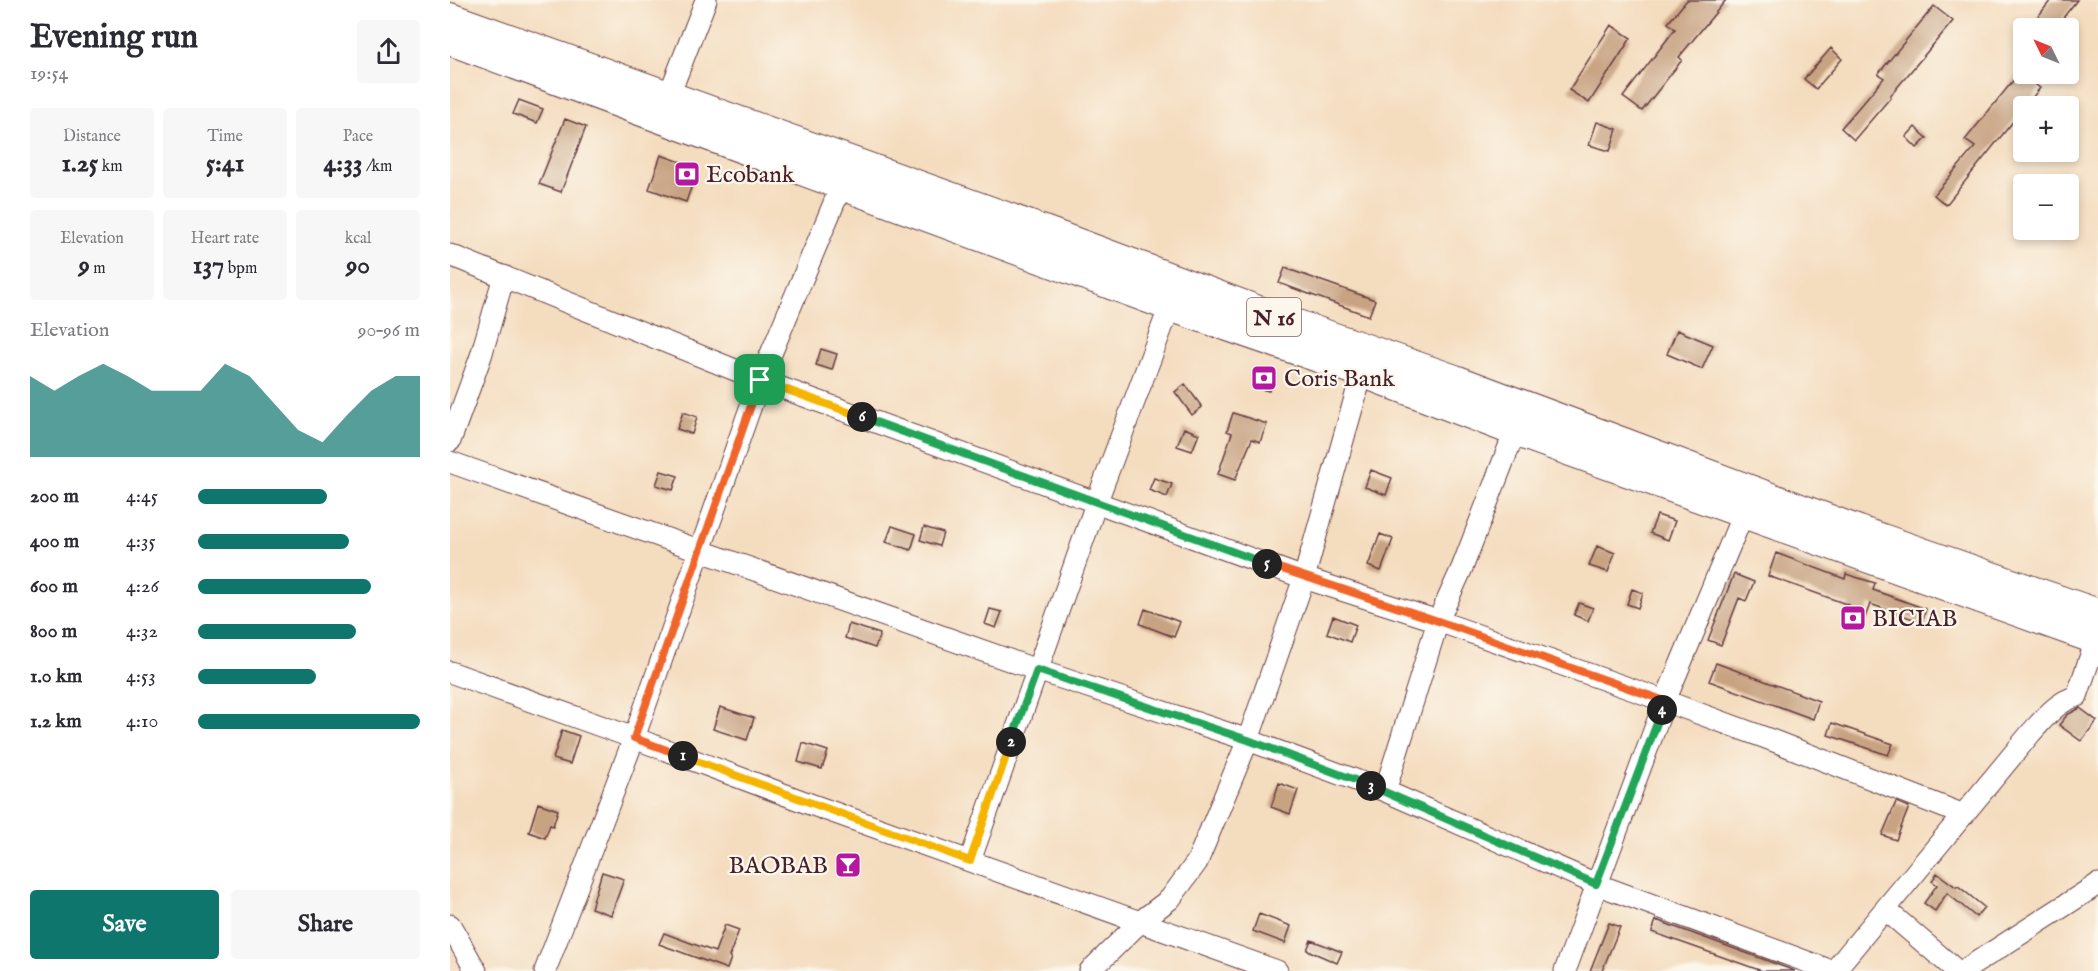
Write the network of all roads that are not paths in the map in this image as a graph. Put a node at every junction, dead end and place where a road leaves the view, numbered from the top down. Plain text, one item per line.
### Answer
1 (706, 0) edge
2 (450, 18) edge
3 (450, 40) edge
4 (664, 107) junction
5 (847, 172) junction
6 (450, 255) edge
7 (504, 276) junction
8 (1170, 306) junction
9 (1365, 361) junction
10 (760, 380) junction
11 (1515, 431) junction
12 (450, 441) edge
13 (450, 462) edge
14 (1097, 501) junction
15 (1748, 502) junction
16 (700, 549) junction
17 (1304, 578) junction
18 (1438, 621) junction
19 (2096, 643) edge
20 (1037, 670) junction
21 (450, 672) edge
22 (1665, 701) junction
23 (634, 738) junction
24 (1248, 740) junction
25 (1385, 791) junction
26 (1964, 815) junction
27 (970, 861) junction
28 (1596, 884) junction
29 (2098, 884) edge
30 (1886, 910) junction
31 (1141, 921) junction
32 (450, 925) edge
33 (476, 971) edge
34 (545, 971) edge
35 (1090, 971) edge
36 (1277, 971) edge
37 (1565, 971) edge
38 (1833, 971) edge
39 (1957, 971) edge
40 (1963, 971) edge

1 - 4 street
2 - 4 highway, N 16
3 - 4 highway, N 16
4 - 5 highway, N 16
5 - 8 highway, N 16
5 - 9 highway, N 16
5 - 10 street
6 - 7 street
7 - 10 street
7 - 12 street
8 - 9 highway, N 16
8 - 14 street
9 - 11 highway, N 16
9 - 15 highway, N 16
9 - 17 street
10 - 14 street
10 - 16 street
11 - 15 highway, N 16
11 - 18 street
13 - 16 street
14 - 17 street
14 - 20 street
15 - 19 highway, N 16
15 - 22 street
16 - 20 street
16 - 23 street
17 - 18 street
17 - 24 street
18 - 22 street
18 - 25 street
19 - 26 street
20 - 24 street
20 - 27 street
21 - 23 street
22 - 26 street
22 - 28 street
23 - 27 street
23 - 34 street
24 - 25 street
24 - 31 street
25 - 28 street
26 - 30 street
27 - 31 street
28 - 37 street
28 - 38 street
29 - 40 street
30 - 38 street
30 - 39 street
31 - 35 street
31 - 36 street
32 - 33 street

